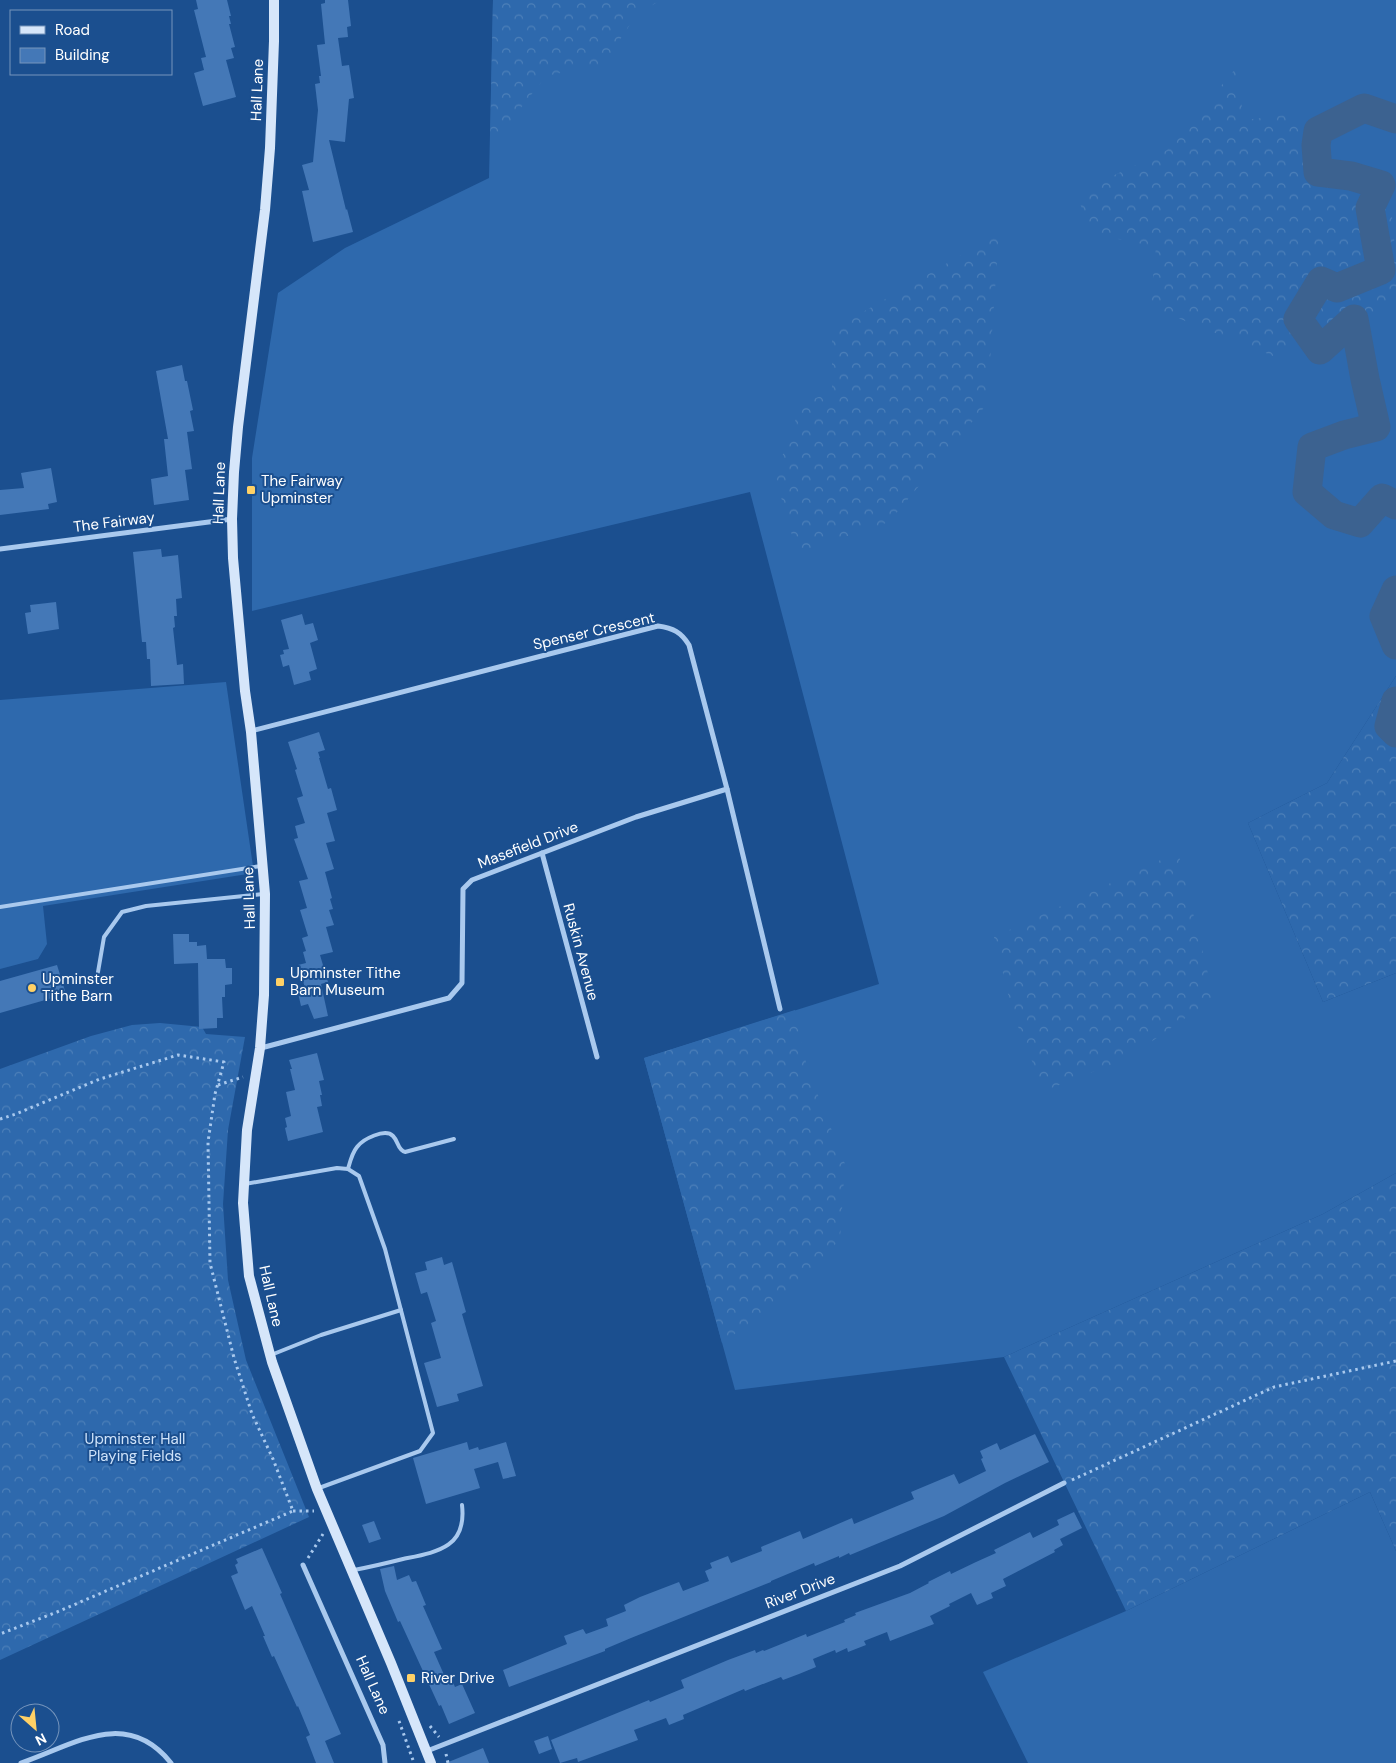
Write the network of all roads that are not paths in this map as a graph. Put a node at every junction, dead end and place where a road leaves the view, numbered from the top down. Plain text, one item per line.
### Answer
1 (274, 0) edge
2 (232, 519) junction
3 (0, 549) edge
4 (251, 732) junction
5 (727, 789) junction
6 (542, 853) junction
7 (263, 866) junction
8 (265, 894) junction
9 (0, 907) edge
10 (98, 972) dead end
11 (780, 1009) dead end
12 (260, 1048) junction
13 (597, 1057) dead end
14 (454, 1139) dead end
15 (348, 1169) junction
16 (244, 1184) junction
17 (401, 1310) junction
18 (270, 1355) junction
19 (1064, 1483) road end
20 (316, 1489) junction
21 (462, 1505) dead end
22 (303, 1565) road end
23 (351, 1571) junction
24 (427, 1751) junction
25 (21, 1763) edge
26 (171, 1763) edge
27 (384, 1763) edge
28 (431, 1763) edge

1 - 2 street, Hall Lane
2 - 3 street, The Fairway
2 - 4 street, Hall Lane
4 - 5 street, Spenser Crescent
4 - 7 street, Hall Lane
5 - 6 street, Masefield Drive
5 - 11 street, Spenser Crescent
6 - 12 street, Masefield Drive
6 - 13 street, Ruskin Avenue
7 - 8 street, Hall Lane
7 - 9 lane
8 - 10 lane
8 - 12 street, Hall Lane
12 - 16 street, Hall Lane
14 - 15 lane
15 - 16 lane
15 - 17 lane
16 - 18 street, Hall Lane
17 - 18 lane
17 - 20 lane
18 - 20 street, Hall Lane
19 - 24 street, River Drive
20 - 23 street, Hall Lane
21 - 23 lane
22 - 27 street, Hall Lane
23 - 24 street, Hall Lane
24 - 28 street, Hall Lane
25 - 26 street

